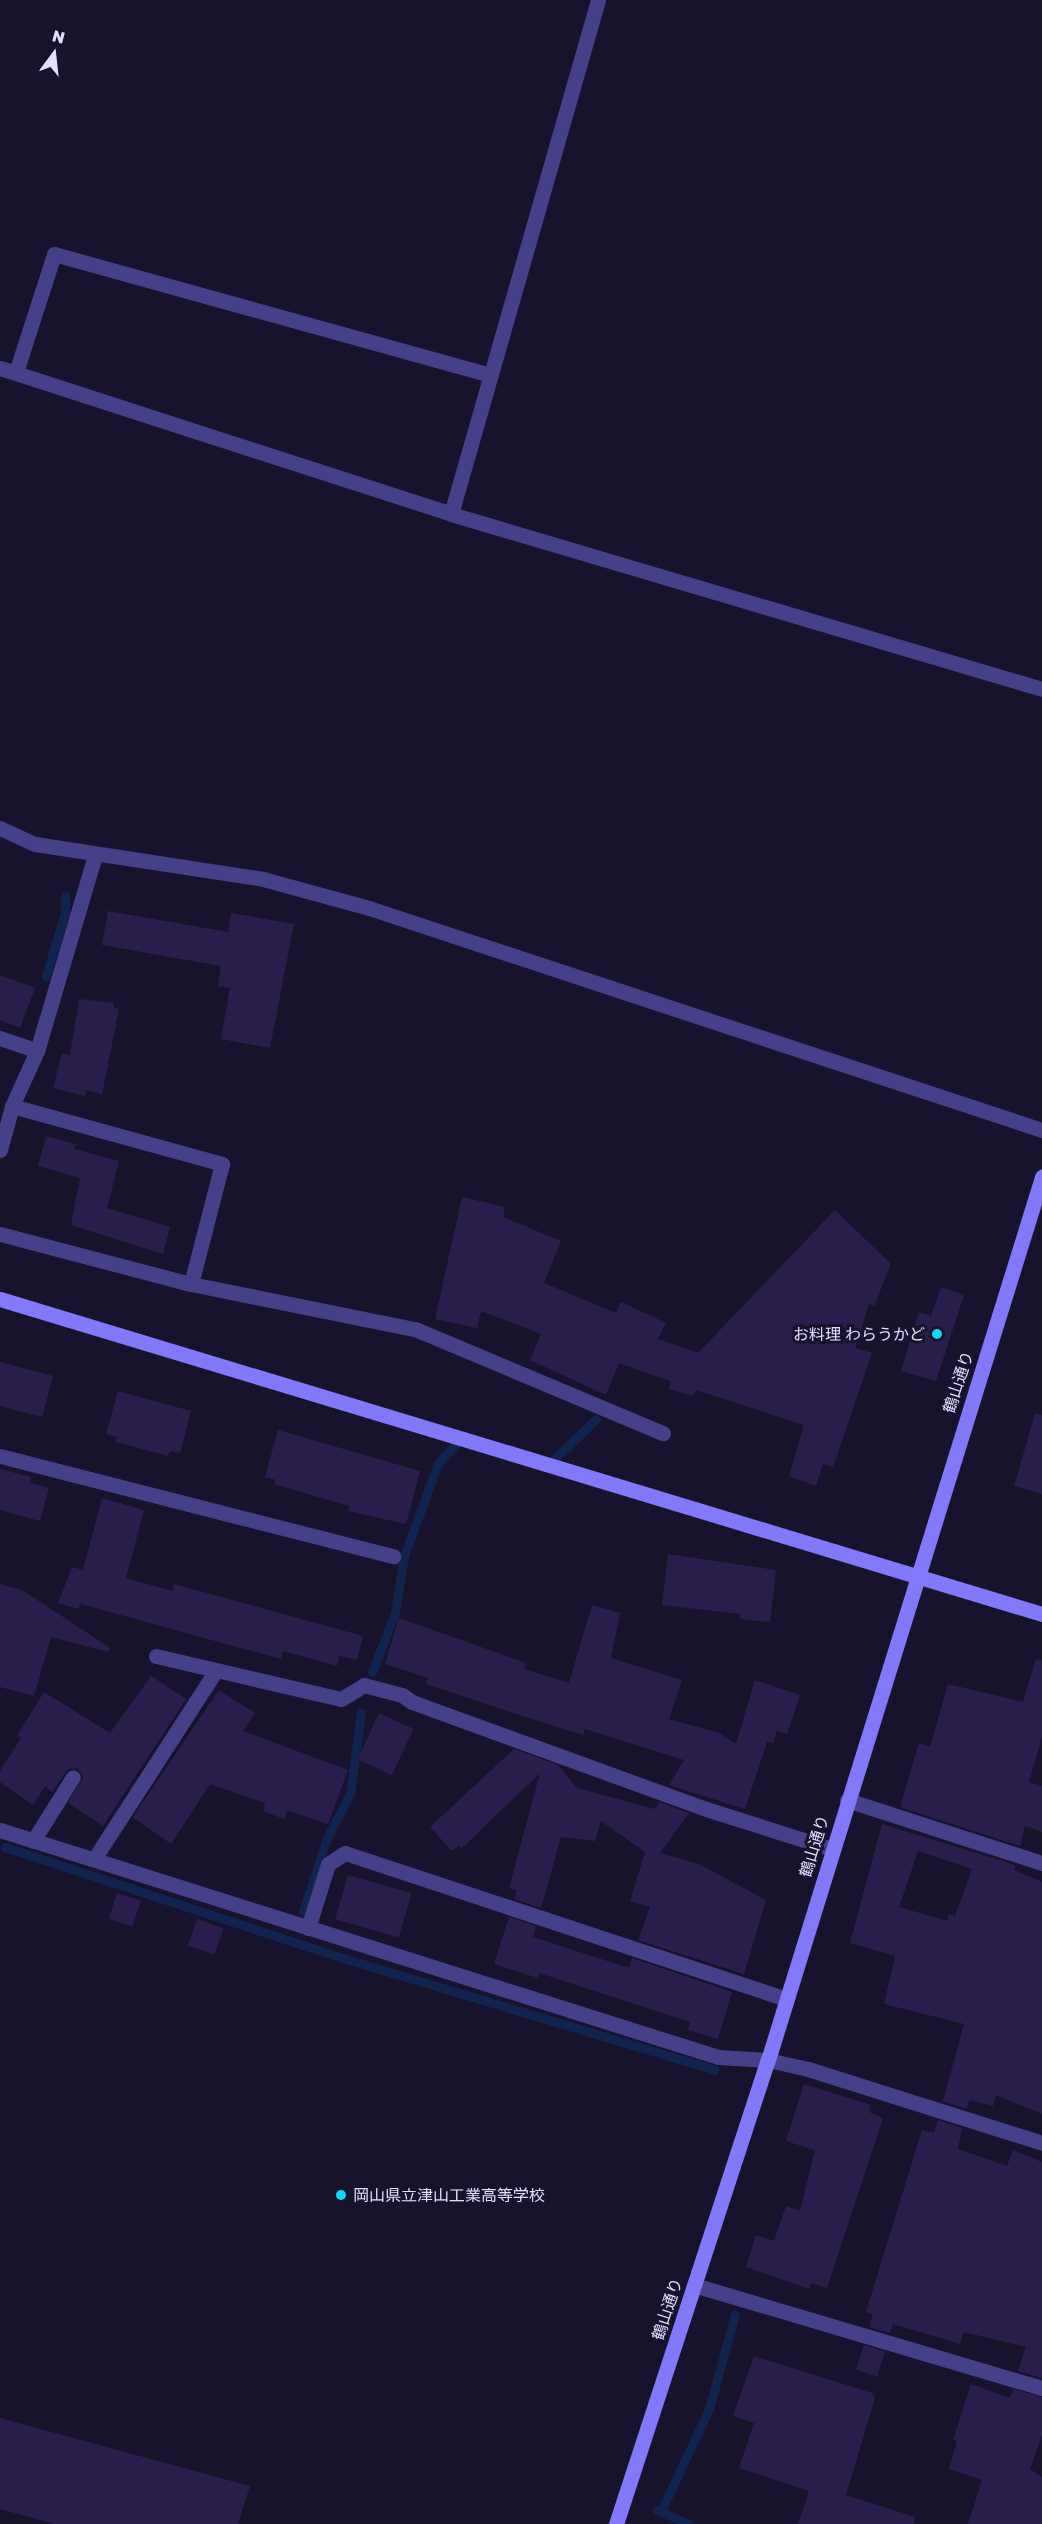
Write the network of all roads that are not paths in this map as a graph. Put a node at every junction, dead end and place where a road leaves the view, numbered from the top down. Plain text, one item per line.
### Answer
1 (598, 0) edge
2 (0, 368) edge
3 (16, 372) junction
4 (490, 375) junction
5 (451, 514) junction
6 (1042, 689) edge
7 (0, 828) edge
8 (95, 855) junction
9 (0, 1038) edge
10 (37, 1051) junction
11 (12, 1106) junction
12 (1042, 1130) edge
13 (0, 1150) edge
14 (1042, 1177) edge
15 (0, 1234) edge
16 (191, 1284) junction
17 (0, 1299) edge
18 (663, 1433) dead end
19 (0, 1456) edge
20 (393, 1556) dead end
21 (916, 1575) junction
22 (1042, 1614) edge
23 (156, 1656) dead end
24 (215, 1672) junction
25 (73, 1777) dead end
26 (847, 1800) junction
27 (0, 1830) edge
28 (33, 1841) junction
29 (832, 1850) junction
30 (94, 1859) junction
31 (1042, 1863) edge
32 (308, 1928) junction
33 (786, 1999) junction
34 (768, 2060) junction
35 (1042, 2143) edge
36 (694, 2285) junction
37 (1042, 2388) edge
38 (616, 2524) edge

1 - 4 street
2 - 3 street
3 - 4 street
3 - 5 street
4 - 5 street
5 - 6 street
7 - 8 street
8 - 10 street
8 - 12 street
9 - 10 street
10 - 11 street
11 - 13 street
11 - 16 street
14 - 21 street, 鶴山通り
15 - 16 street
16 - 18 street
17 - 21 street
19 - 20 street
21 - 22 street
21 - 26 street, 鶴山通り
23 - 24 street
24 - 29 street
24 - 30 street
25 - 28 street
26 - 29 street, 鶴山通り
26 - 31 street
27 - 28 street
28 - 30 street
29 - 33 street, 鶴山通り
30 - 32 street
32 - 33 street
32 - 34 street
33 - 34 street, 鶴山通り
34 - 35 street
34 - 36 street, 鶴山通り
36 - 37 street
36 - 38 street, 鶴山通り

